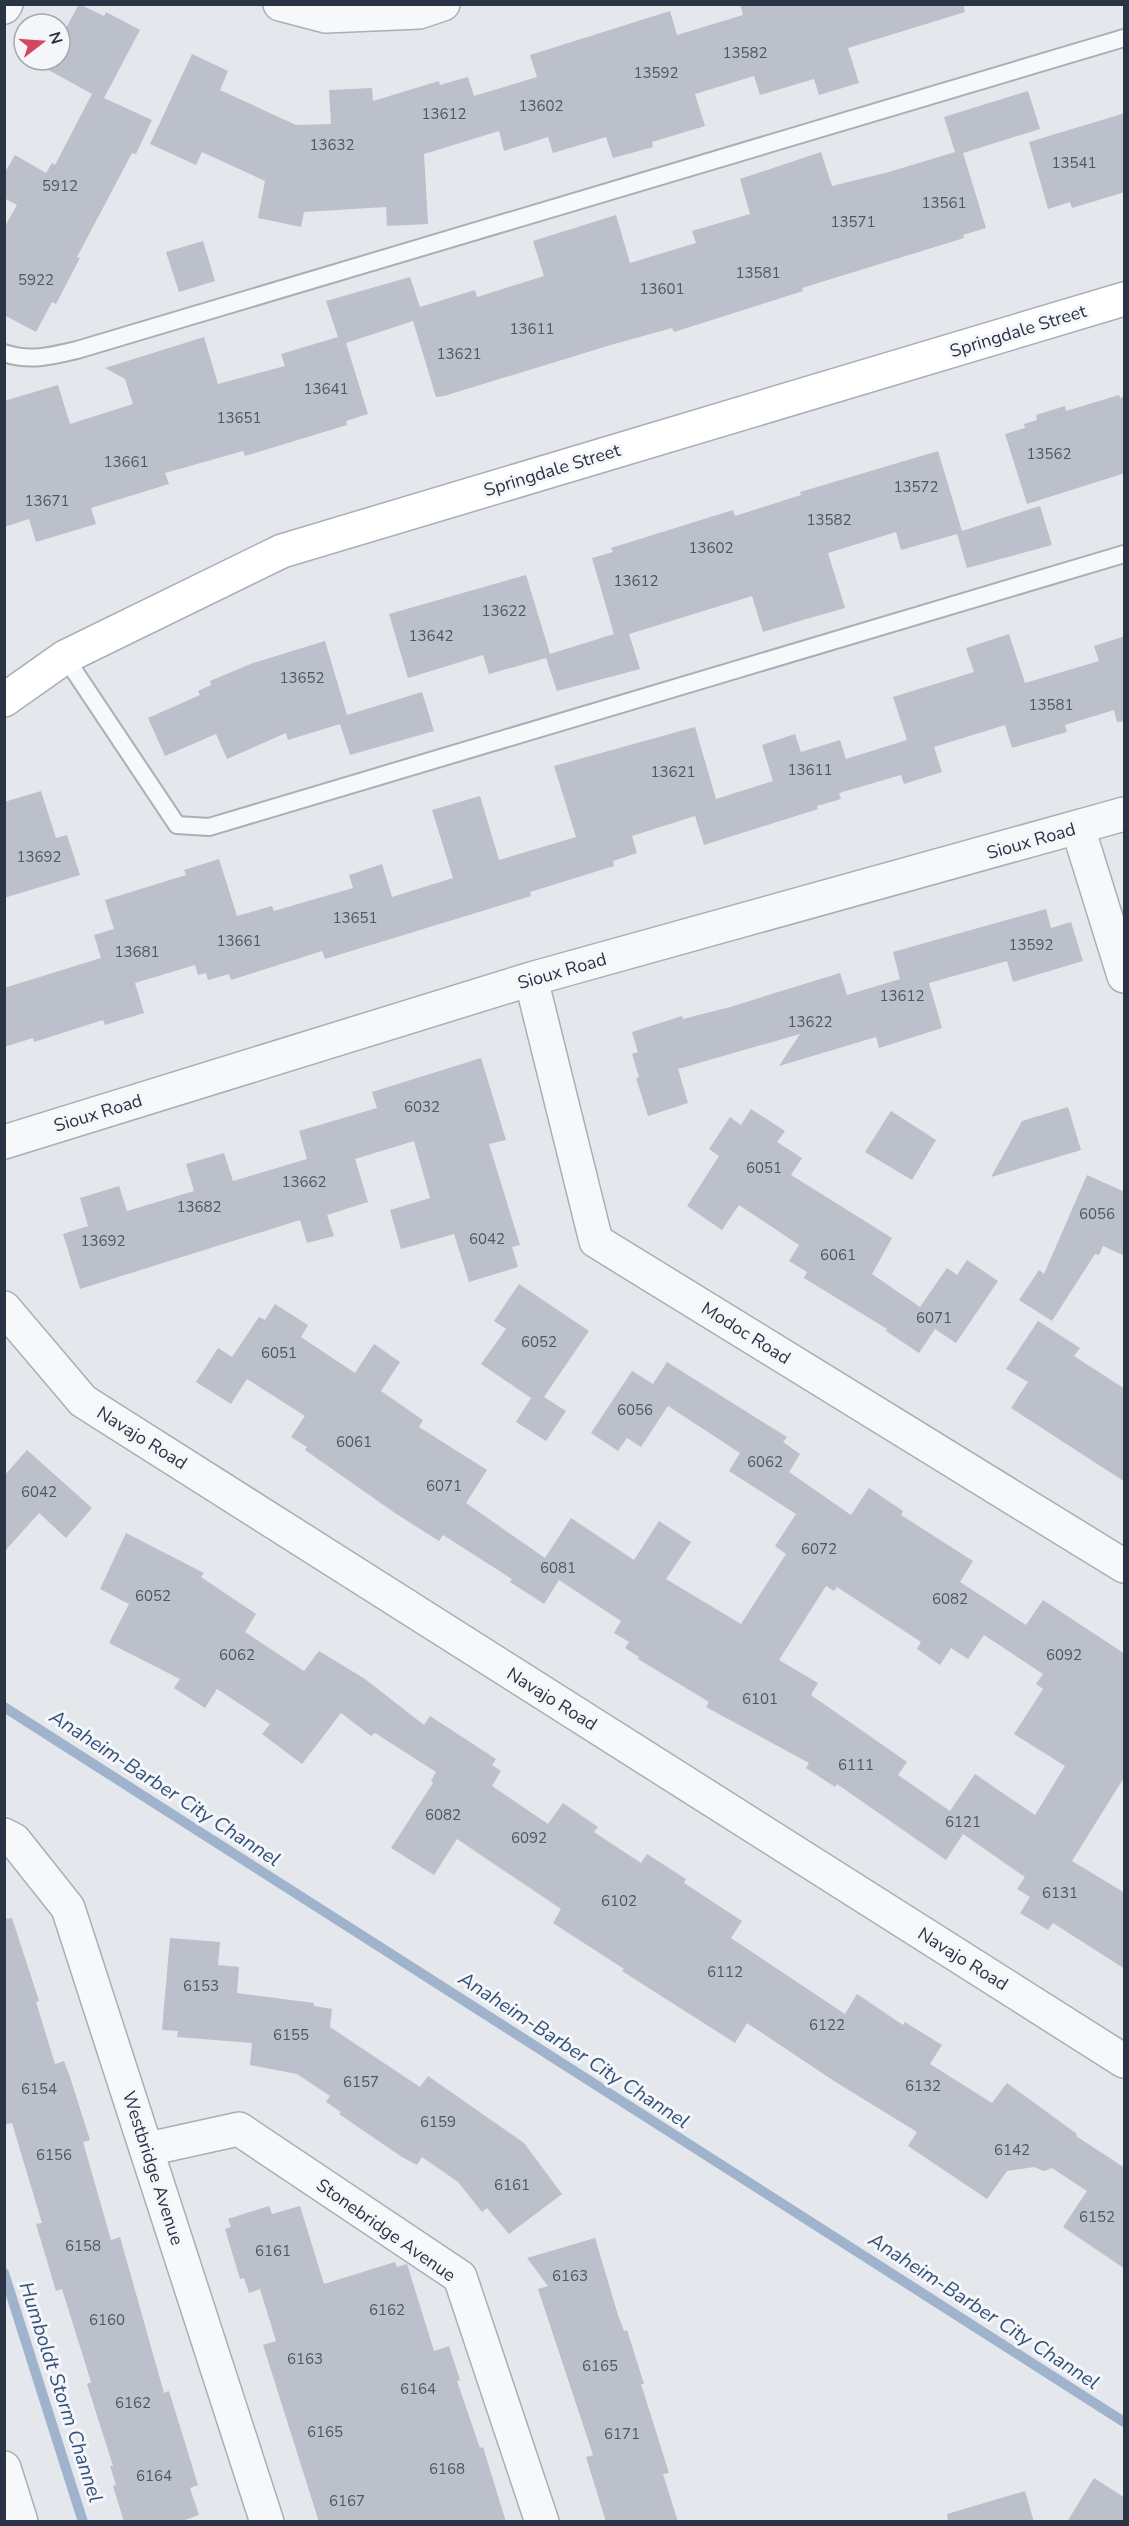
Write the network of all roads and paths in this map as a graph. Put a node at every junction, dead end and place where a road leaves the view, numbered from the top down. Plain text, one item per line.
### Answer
1 (280, 4) edge
2 (443, 4) edge
3 (1125, 38) edge
4 (1125, 299) edge
5 (4, 353) edge
6 (1125, 554) edge
7 (64, 657) junction
8 (4, 700) edge
9 (1125, 814) edge
10 (1078, 828) junction
11 (1125, 976) edge
12 (531, 979) junction
13 (4, 1142) edge
14 (4, 1308) edge
15 (1125, 1566) edge
16 (4, 1835) edge
17 (1125, 2061) edge
18 (148, 2149) junction
19 (4, 2468) edge
20 (21, 2522) edge
21 (267, 2522) edge
22 (542, 2522) edge

1 - 2 street
3 - 5 lane
4 - 7 main road, Springdale Street
6 - 7 lane
7 - 8 main road, Springdale Street
9 - 10 street, Sioux Road
10 - 11 street
10 - 12 street, Sioux Road
12 - 13 street, Sioux Road
12 - 15 street, Modoc Road
14 - 17 street, Navajo Road
16 - 18 street, Westbridge Avenue
18 - 21 street, Westbridge Avenue
18 - 22 street, Stonebridge Avenue
19 - 20 street

